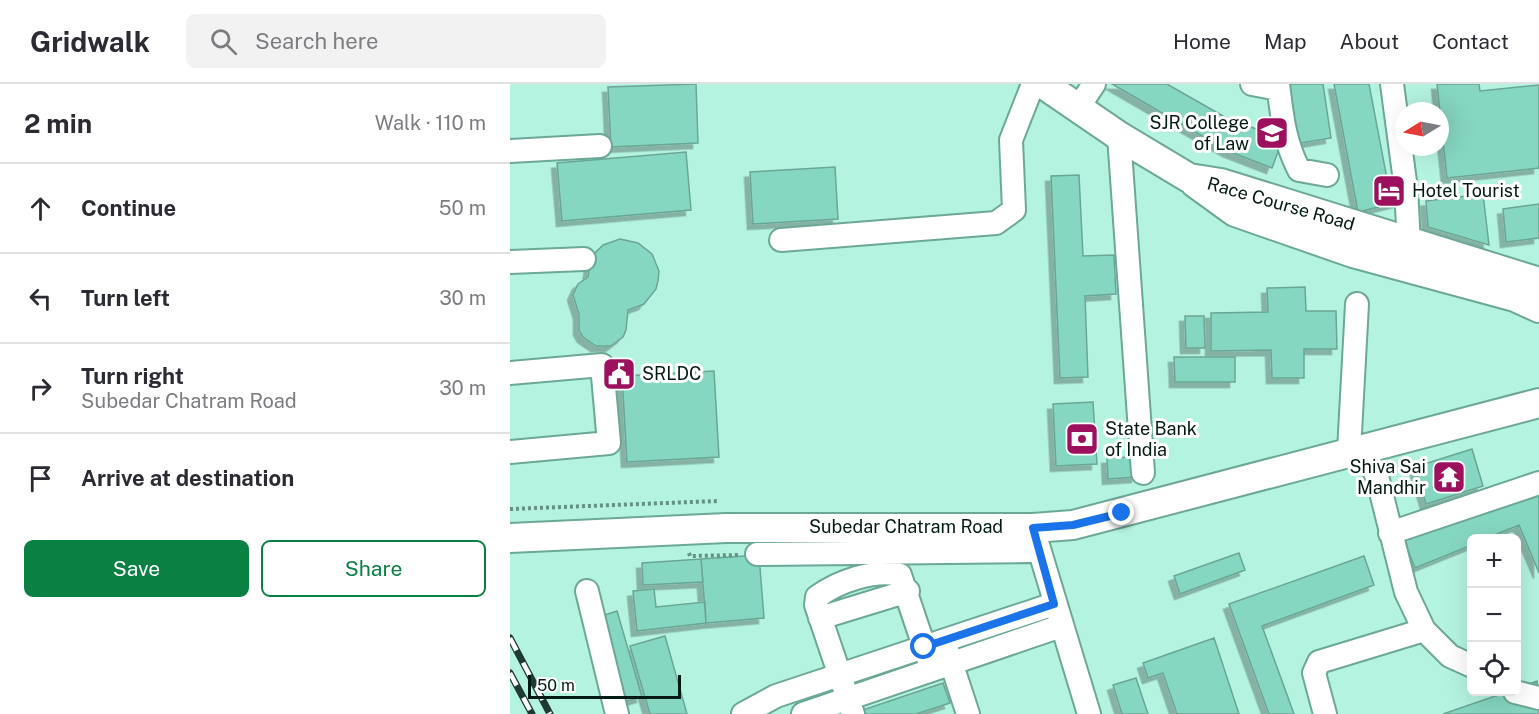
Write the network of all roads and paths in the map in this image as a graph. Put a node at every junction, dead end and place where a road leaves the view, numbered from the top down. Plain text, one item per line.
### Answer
1 (1033, 84) edge
2 (1043, 84) edge
3 (1094, 84) edge
4 (1252, 84) edge
5 (1392, 84) edge
6 (1278, 86) edge
7 (1078, 108) junction
8 (1119, 136) junction
9 (600, 146) dead end
10 (510, 151) edge
11 (1327, 176) dead end
12 (1189, 178) junction
13 (781, 240) dead end
14 (1409, 243) junction
15 (584, 259) dead end
16 (510, 262) edge
17 (1539, 282) edge
18 (1357, 304) dead end
19 (1539, 308) edge
20 (510, 373) edge
21 (1539, 403) edge
22 (1355, 450) junction
23 (510, 452) edge
24 (1143, 472) dead end
25 (1539, 483) edge
26 (718, 501) dead end
27 (510, 509) edge
28 (1390, 533) junction
29 (1035, 535) junction
30 (510, 538) edge
31 (689, 553) dead end
32 (757, 554) joint
33 (588, 591) dead end
34 (1054, 604) junction
35 (1061, 626) junction
36 (1424, 630) junction
37 (934, 644) junction
38 (1467, 664) edge
39 (941, 667) junction
40 (840, 675) junction
41 (1521, 694) edge
42 (1539, 698) edge
43 (850, 706) edge
44 (617, 714) edge
45 (743, 714) edge
46 (803, 714) edge
47 (968, 714) edge
48 (1089, 714) edge
49 (1325, 714) edge

1 - 13 street
2 - 7 main road, Race Course Road
3 - 7 street
4 - 6 street
5 - 14 street
6 - 11 street
7 - 8 main road, Race Course Road
8 - 12 main road, Race Course Road
8 - 24 street
9 - 10 street
12 - 14 main road, Race Course Road
12 - 19 main road
14 - 17 main road, Race Course Road
15 - 16 street
18 - 22 street
20 - 23 street
21 - 22 main road, Subedar Chatram Road
22 - 28 street
22 - 29 main road, Subedar Chatram Road
25 - 28 street
26 - 27 path
28 - 36 street
29 - 30 main road, Subedar Chatram Road
29 - 32 street
29 - 34 street
31 - 32 path
33 - 44 street
34 - 35 street
34 - 37 street
35 - 39 street
35 - 48 street
36 - 38 street
36 - 49 street
37 - 39 street
37 - 40 street
37 - 40 street
39 - 43 street
39 - 47 street
40 - 43 street
40 - 45 street
41 - 42 street
43 - 46 street

